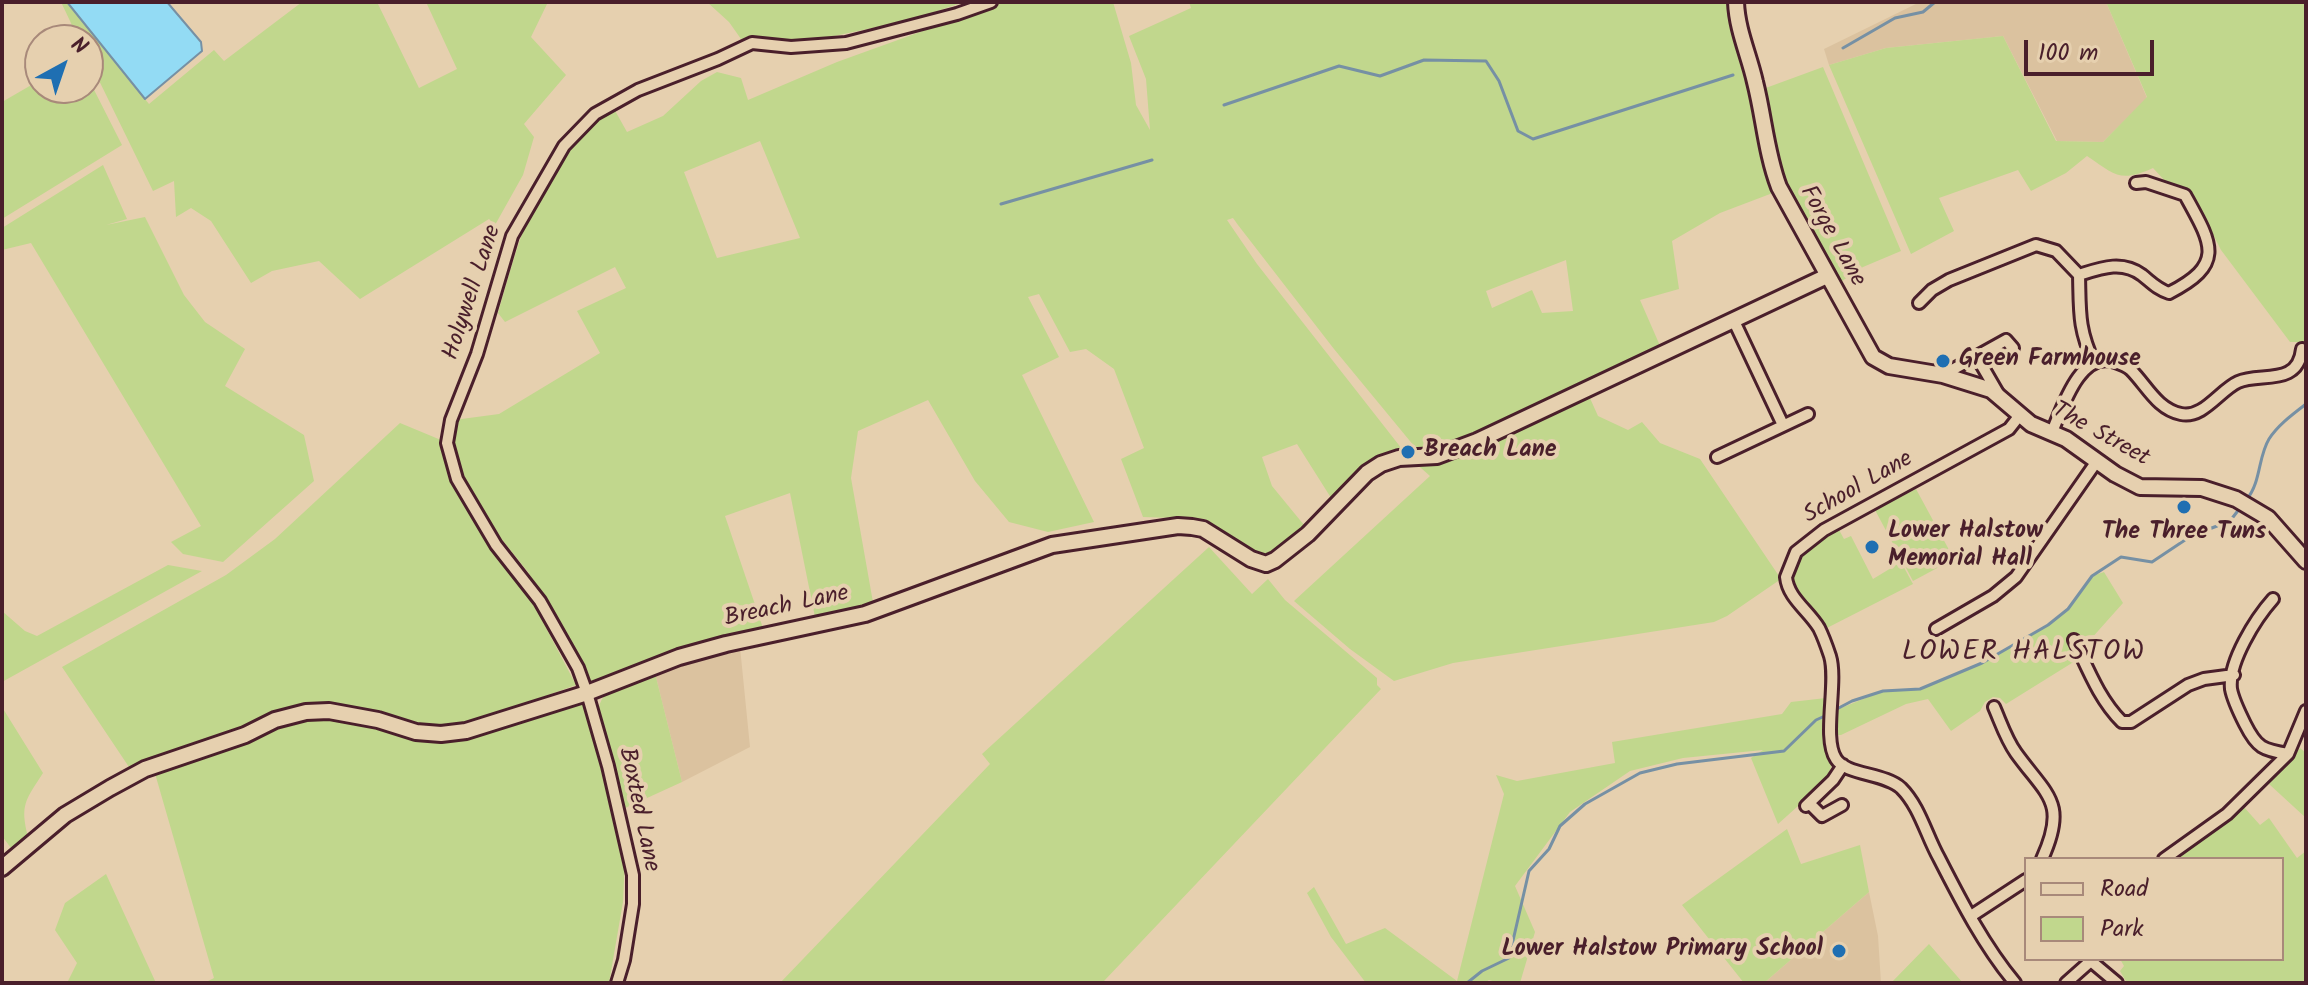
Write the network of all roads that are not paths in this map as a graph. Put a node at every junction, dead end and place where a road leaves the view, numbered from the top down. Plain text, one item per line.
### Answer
1 (991, 2) edge
2 (1736, 2) edge
3 (2136, 183) dead end
4 (2079, 275) junction
5 (1827, 276) junction
6 (1919, 303) dead end
7 (1733, 319) junction
8 (2013, 348) dead end
9 (2302, 349) dead end
10 (1977, 357) junction
11 (2094, 363) junction
12 (1943, 375) junction
13 (2000, 397) junction
14 (1808, 414) dead end
15 (2020, 415) junction
16 (1783, 425) junction
17 (2052, 432) junction
18 (1717, 457) dead end
19 (2097, 461) junction
20 (2306, 561) edge
21 (2273, 599) dead end
22 (1936, 629) dead end
23 (2074, 640) dead end
24 (2234, 675) junction
25 (587, 693) junction
26 (1994, 707) dead end
27 (2306, 711) edge
28 (2288, 754) junction
29 (1843, 765) junction
30 (1842, 805) dead end
31 (2043, 857) edge
32 (2167, 857) edge
33 (2, 868) edge
34 (2024, 881) edge
35 (1971, 916) junction
36 (2096, 962) edge
37 (617, 983) edge
38 (2015, 983) edge
39 (2066, 983) edge
40 (2117, 983) edge

1 - 25 street, Holywell Lane
2 - 5 street, Forge Lane
3 - 4 street
4 - 6 street
4 - 11 street
5 - 7 street, Breach Lane
5 - 12 street, Forge Lane
7 - 16 street
7 - 25 street, Breach Lane
8 - 10 street
9 - 11 street
10 - 12 street
10 - 13 street
11 - 17 street
12 - 13 street, Forge Lane
13 - 15 street, The Street
14 - 16 street
15 - 17 street, The Street
15 - 29 street, School Lane
16 - 18 street
17 - 19 street, The Street
19 - 20 street, The Street
19 - 22 street
21 - 24 street
23 - 24 street
24 - 28 street
25 - 33 street, Breach Lane
25 - 37 street, Boxted Lane
26 - 31 street
27 - 28 street
28 - 32 street
29 - 30 street
29 - 35 street
34 - 35 street
35 - 38 street
36 - 39 street
36 - 40 street

